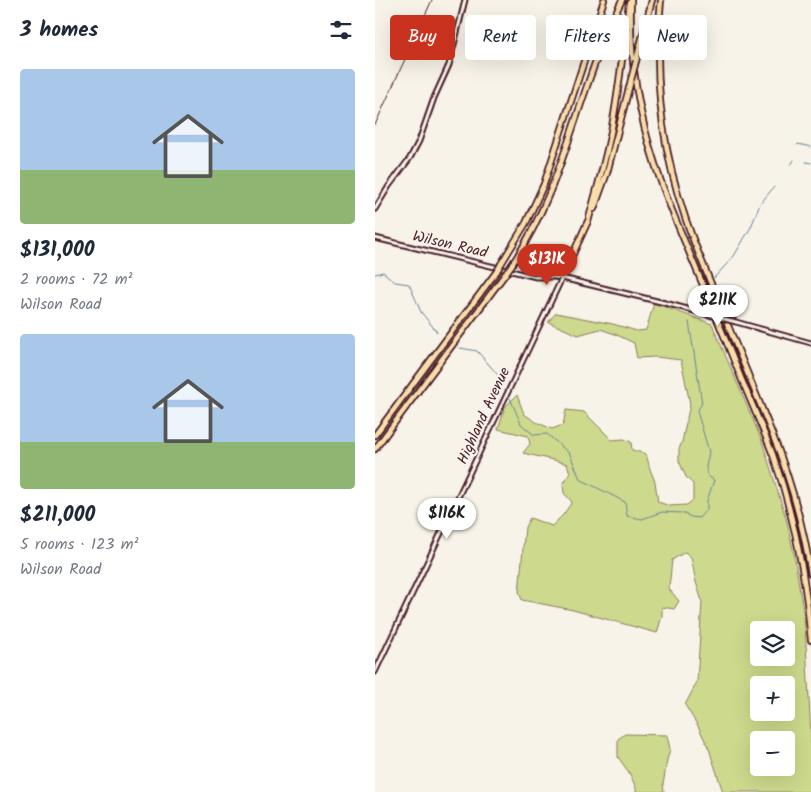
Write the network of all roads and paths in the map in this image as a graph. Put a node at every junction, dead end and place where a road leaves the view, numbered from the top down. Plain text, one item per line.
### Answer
1 (465, 0) edge
2 (604, 0) edge
3 (622, 0) edge
4 (630, 0) edge
5 (652, 0) edge
6 (661, 0) edge
7 (375, 209) edge
8 (588, 222) junction
9 (375, 238) edge
10 (562, 278) junction
11 (811, 343) edge
12 (375, 434) edge
13 (375, 449) edge
14 (811, 574) edge
15 (811, 640) edge
16 (375, 672) edge

1 - 7 main road
2 - 12 highway, bridge
3 - 13 highway, bridge
4 - 8 highway
4 - 15 highway
5 - 8 highway, bridge
6 - 14 highway
8 - 10 highway
9 - 10 main road, Wilson Road
10 - 11 main road, Wilson Road, bridge
10 - 16 main road, Highland Avenue

